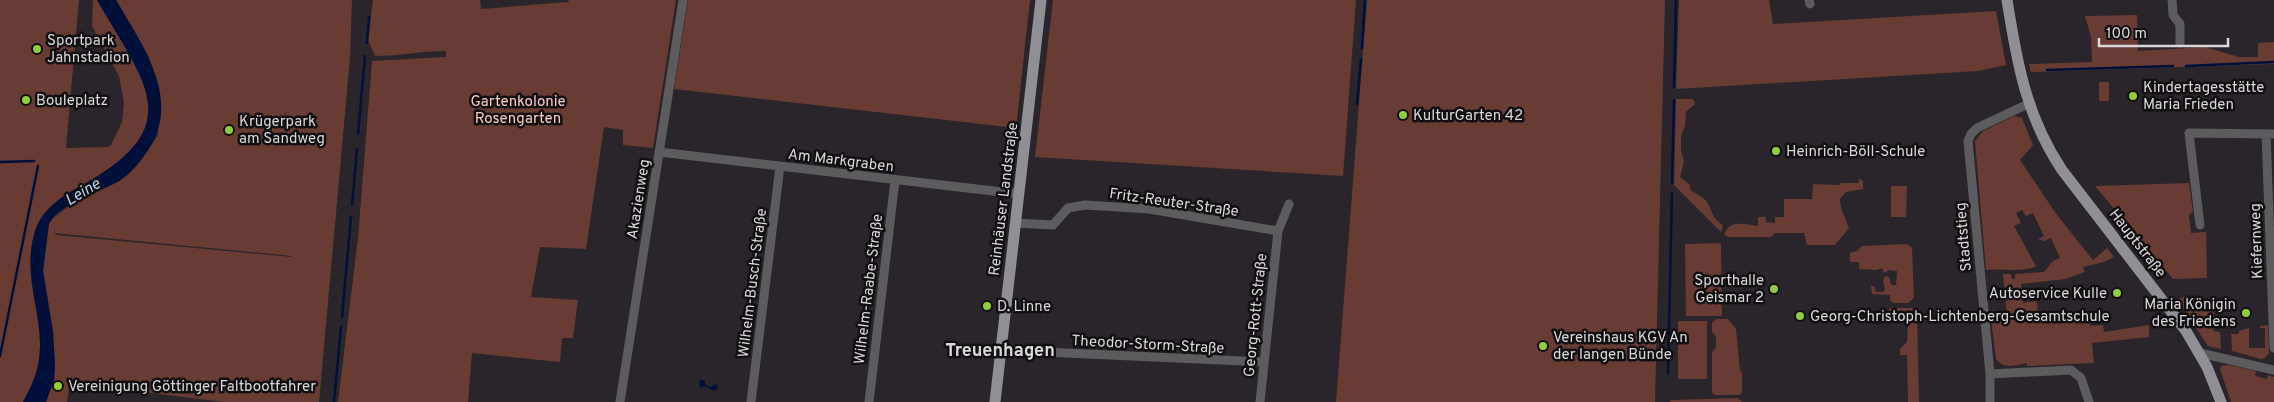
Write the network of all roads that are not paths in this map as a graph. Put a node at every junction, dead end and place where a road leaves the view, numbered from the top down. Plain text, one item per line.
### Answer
1 (683, 0) edge
2 (1041, 0) edge
3 (2007, 0) edge
4 (2172, 0) edge
5 (2180, 43) dead end
6 (2028, 104) junction
7 (2270, 134) edge
8 (659, 152) junction
9 (780, 166) junction
10 (895, 180) junction
11 (1019, 194) junction
12 (1290, 204) dead end
13 (1016, 223) junction
14 (2200, 225) dead end
15 (1278, 232) junction
16 (2274, 348) edge
17 (1000, 350) junction
18 (2200, 353) junction
19 (1264, 362) junction
20 (2274, 370) edge
21 (1990, 374) junction
22 (620, 402) edge
23 (751, 402) edge
24 (869, 402) edge
25 (995, 402) edge
26 (1260, 402) edge
27 (1990, 402) edge
28 (2089, 402) edge
29 (2221, 402) edge

1 - 8 street, Akazienweg
2 - 11 main road, Reinhäuser Landstraße
3 - 6 main road, Hauptstraße
4 - 5 street
6 - 18 main road, Hauptstraße
6 - 21 street, Stadtstieg
7 - 14 street
7 - 16 street, Kiefernweg
8 - 9 street, Am Markgraben
8 - 22 street, Akazienweg
9 - 10 street, Am Markgraben
9 - 23 street, Wilhelm-Busch-Straße
10 - 11 street, Am Markgraben
10 - 24 street, Wilhelm-Raabe-Straße
11 - 13 main road, Reinhäuser Landstraße
12 - 15 street
13 - 15 street, Fritz-Reuter-Straße
13 - 17 main road, Reinhäuser Landstraße
15 - 19 street, Georg-Rott-Straße
17 - 19 street, Theodor-Storm-Straße
17 - 25 main road, Reinhäuser Landstraße
18 - 20 street
18 - 29 main road, Hauptstraße
19 - 26 street, Georg-Rott-Straße
21 - 27 street, Stadtstieg
21 - 28 street

